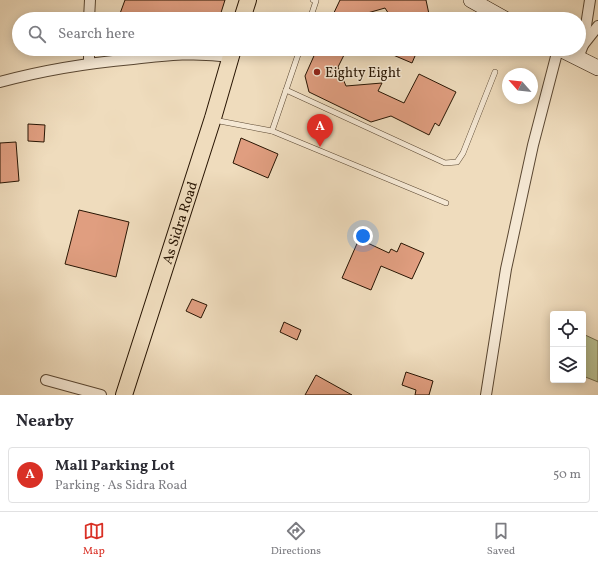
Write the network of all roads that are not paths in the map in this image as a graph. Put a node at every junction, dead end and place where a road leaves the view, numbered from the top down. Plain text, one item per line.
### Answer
1 (90, 0) edge
2 (248, 0) edge
3 (313, 0) edge
4 (471, 0) edge
5 (590, 0) edge
6 (90, 12) edge
7 (244, 12) edge
8 (312, 12) edge
9 (492, 12) edge
10 (586, 20) edge
11 (598, 26) edge
12 (586, 43) edge
13 (89, 56) edge
14 (168, 56) edge
15 (231, 56) edge
16 (298, 56) edge
17 (557, 56) edge
18 (585, 56) edge
19 (89, 63) junction
20 (598, 68) edge
21 (495, 72) dead end
22 (0, 82) edge
23 (286, 90) junction
24 (213, 120) junction
25 (272, 131) junction
26 (446, 203) dead end
27 (46, 380) dead end
28 (101, 395) edge
29 (124, 395) edge
30 (486, 395) edge

1 - 6 street
2 - 7 main road
3 - 8 lane
4 - 9 street
5 - 10 street
11 - 12 street
13 - 19 street
14 - 19 street
15 - 24 main road, As Sidra Road
16 - 23 lane
17 - 30 street
18 - 20 street
19 - 22 street
21 - 23 lane
23 - 25 lane
24 - 25 lane
24 - 29 main road, As Sidra Road
25 - 26 lane
27 - 28 street

